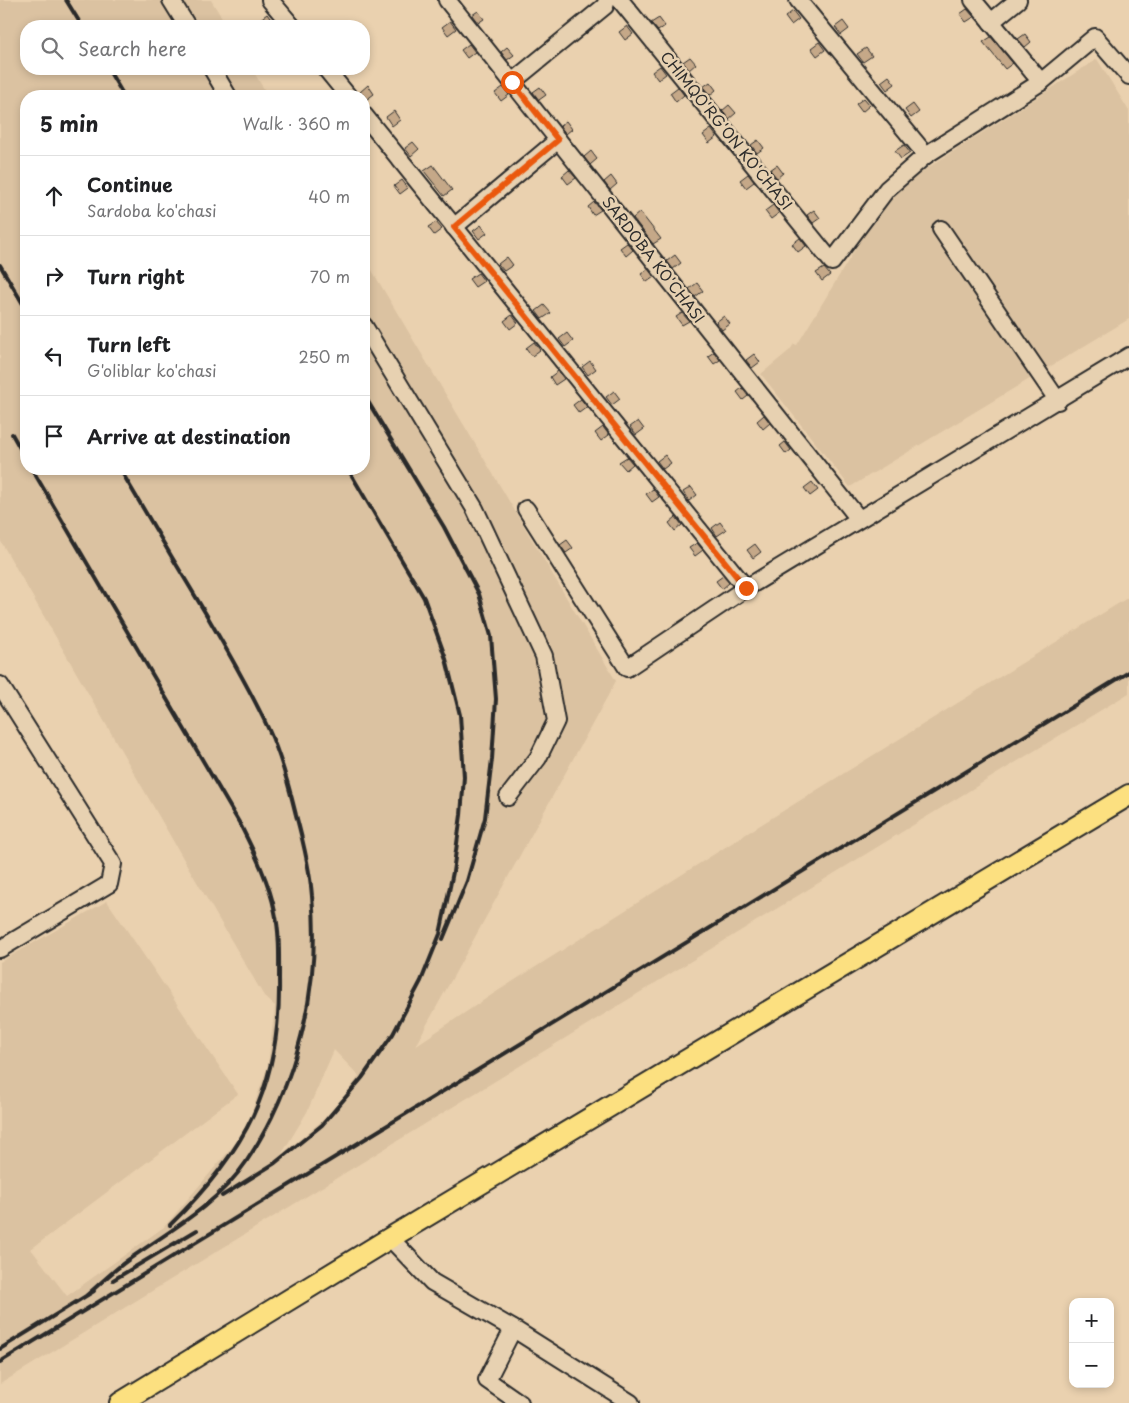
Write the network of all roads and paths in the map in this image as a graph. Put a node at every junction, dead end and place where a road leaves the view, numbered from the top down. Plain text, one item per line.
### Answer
1 (171, 0) edge
2 (270, 0) edge
3 (447, 0) edge
4 (608, 0) edge
5 (620, 0) edge
6 (798, 0) edge
7 (973, 0) edge
8 (1018, 0) edge
9 (183, 20) edge
10 (287, 20) edge
11 (991, 22) junction
12 (216, 75) edge
13 (331, 75) edge
14 (1129, 76) edge
15 (512, 82) junction
16 (1041, 82) junction
17 (224, 90) edge
18 (343, 90) edge
19 (370, 123) edge
20 (558, 140) junction
21 (926, 155) junction
22 (454, 227) junction
23 (941, 229) dead end
24 (370, 336) edge
25 (1129, 356) edge
26 (1058, 401) junction
27 (526, 509) dead end
28 (859, 520) junction
29 (746, 588) junction
30 (0, 685) edge
31 (1129, 795) edge
32 (508, 797) dead end
33 (0, 949) edge
34 (390, 1238) junction
35 (513, 1329) junction
36 (120, 1403) edge
37 (520, 1403) edge
38 (631, 1403) edge

1 - 9 street
2 - 10 street
3 - 15 street, SARDOBA KO'CHASI
4 - 15 street
5 - 21 street, CHIMQO'RG'ON KO'CHASI
6 - 21 street
7 - 11 street
8 - 11 street
11 - 16 street
12 - 17 street
13 - 18 street
14 - 16 street
15 - 20 street, SARDOBA KO'CHASI
16 - 21 street
19 - 22 street
20 - 22 street
20 - 28 street, SARDOBA KO'CHASI
22 - 29 street
23 - 26 street
24 - 32 street
25 - 26 street
26 - 28 street
27 - 29 street
28 - 29 street
30 - 33 street
31 - 34 main road
34 - 35 street
34 - 36 main road
35 - 37 street
35 - 38 street

